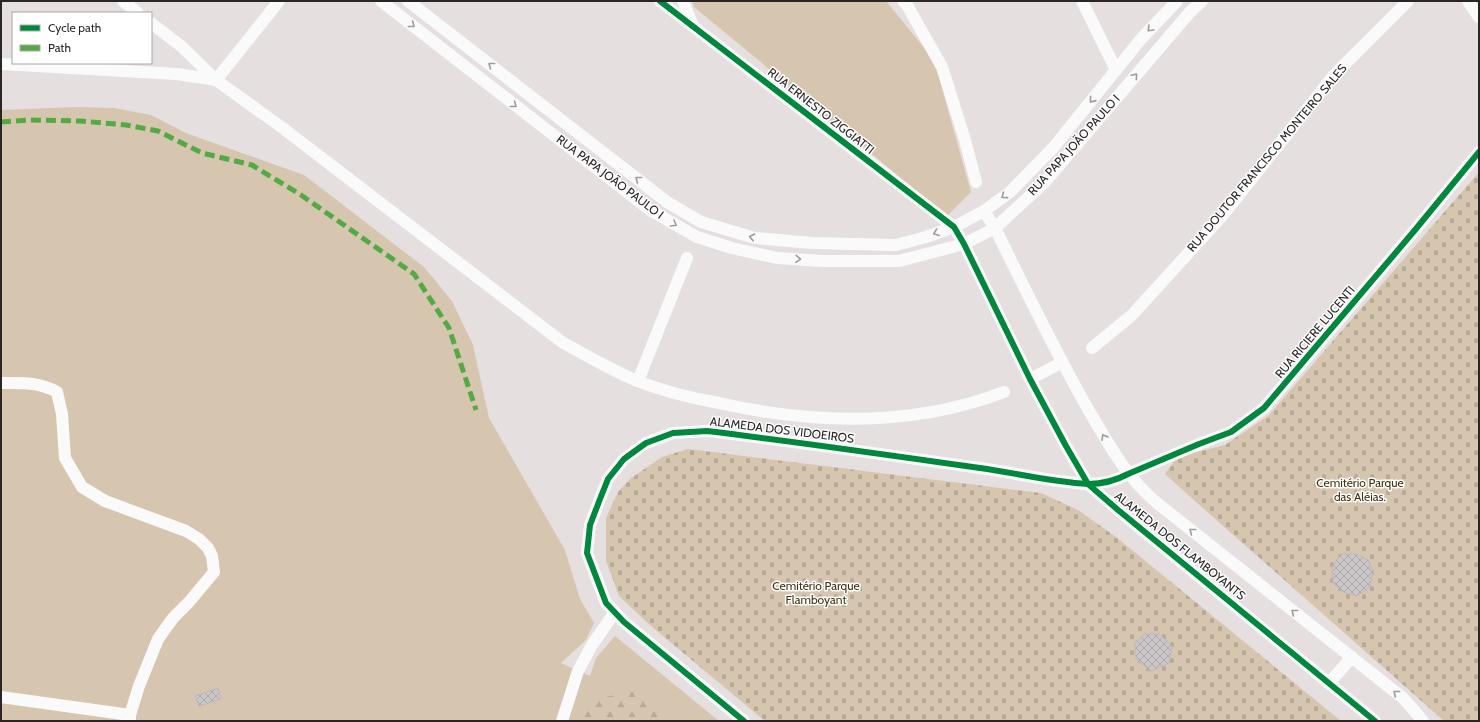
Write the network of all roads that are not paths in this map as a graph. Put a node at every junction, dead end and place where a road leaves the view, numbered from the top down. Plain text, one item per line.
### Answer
1 (123, 1) edge
2 (279, 1) edge
3 (381, 1) edge
4 (408, 1) edge
5 (660, 1) edge
6 (683, 1) edge
7 (903, 1) edge
8 (1082, 1) edge
9 (1177, 1) edge
10 (1202, 1) edge
11 (1408, 1) edge
12 (1468, 1) edge
13 (137, 12) edge
14 (1479, 17) edge
15 (152, 24) edge
16 (694, 27) junction
17 (1, 64) edge
18 (1116, 70) junction
19 (216, 80) junction
20 (1479, 152) edge
21 (976, 182) dead end
22 (984, 211) junction
23 (954, 227) junction
24 (995, 228) junction
25 (964, 244) junction
26 (687, 258) dead end
27 (1092, 348) dead end
28 (1061, 363) junction
29 (1030, 379) junction
30 (638, 381) junction
31 (1, 383) edge
32 (1004, 392) dead end
33 (1128, 474) junction
34 (1088, 484) junction
35 (615, 612) junction
36 (1352, 657) junction
37 (1329, 683) junction
38 (1, 697) edge
39 (130, 718) edge
40 (562, 721) edge
41 (744, 721) edge
42 (1374, 721) edge
43 (1423, 721) edge

1 - 13 street
2 - 19 street
3 -> 25 street, RUA PAPA JOÃO PAULO I
23 -> 4 street, RUA PAPA JOÃO PAULO I
5 - 16 street, RUA ERNESTO ZIGGIATTI
6 - 16 street
7 - 21 street
8 - 18 street
9 -> 18 street, RUA PAPA JOÃO PAULO I
24 -> 10 street, RUA PAPA JOÃO PAULO I
11 - 27 street, RUA DOUTOR FRANCISCO MONTEIRO SALES
12 - 14 street
15 - 19 street
16 - 23 street, RUA ERNESTO ZIGGIATTI
17 - 19 street
18 -> 22 street, RUA PAPA JOÃO PAULO I
19 - 30 street
20 - 33 street, RUA RICIERE LUCENTI
22 - 23 street, RUA PAPA JOÃO PAULO I
22 - 24 street, ALAMEDA DOS FLAMBOYANTS
23 - 25 street, RUA ERNESTO ZIGGIATTI
24 - 25 street, RUA PAPA JOÃO PAULO I
24 - 28 street, ALAMEDA DOS FLAMBOYANTS
25 - 29 street, ALAMEDA DOS FLAMBOYANTS
26 - 30 street
28 - 29 street
33 -> 28 street, ALAMEDA DOS FLAMBOYANTS
29 - 34 street, ALAMEDA DOS FLAMBOYANTS
30 - 32 street
31 - 39 street
33 - 34 street, RUA RICIERE LUCENTI
36 -> 33 street, ALAMEDA DOS FLAMBOYANTS
34 - 35 street, ALAMEDA DOS VIDOEIROS
34 - 37 street, ALAMEDA DOS FLAMBOYANTS
35 - 40 street
35 - 41 street, ALAMEDA DOS VIDOEIROS
36 - 37 street
43 -> 36 street, ALAMEDA DOS FLAMBOYANTS
37 - 42 street, ALAMEDA DOS FLAMBOYANTS
38 - 39 street

